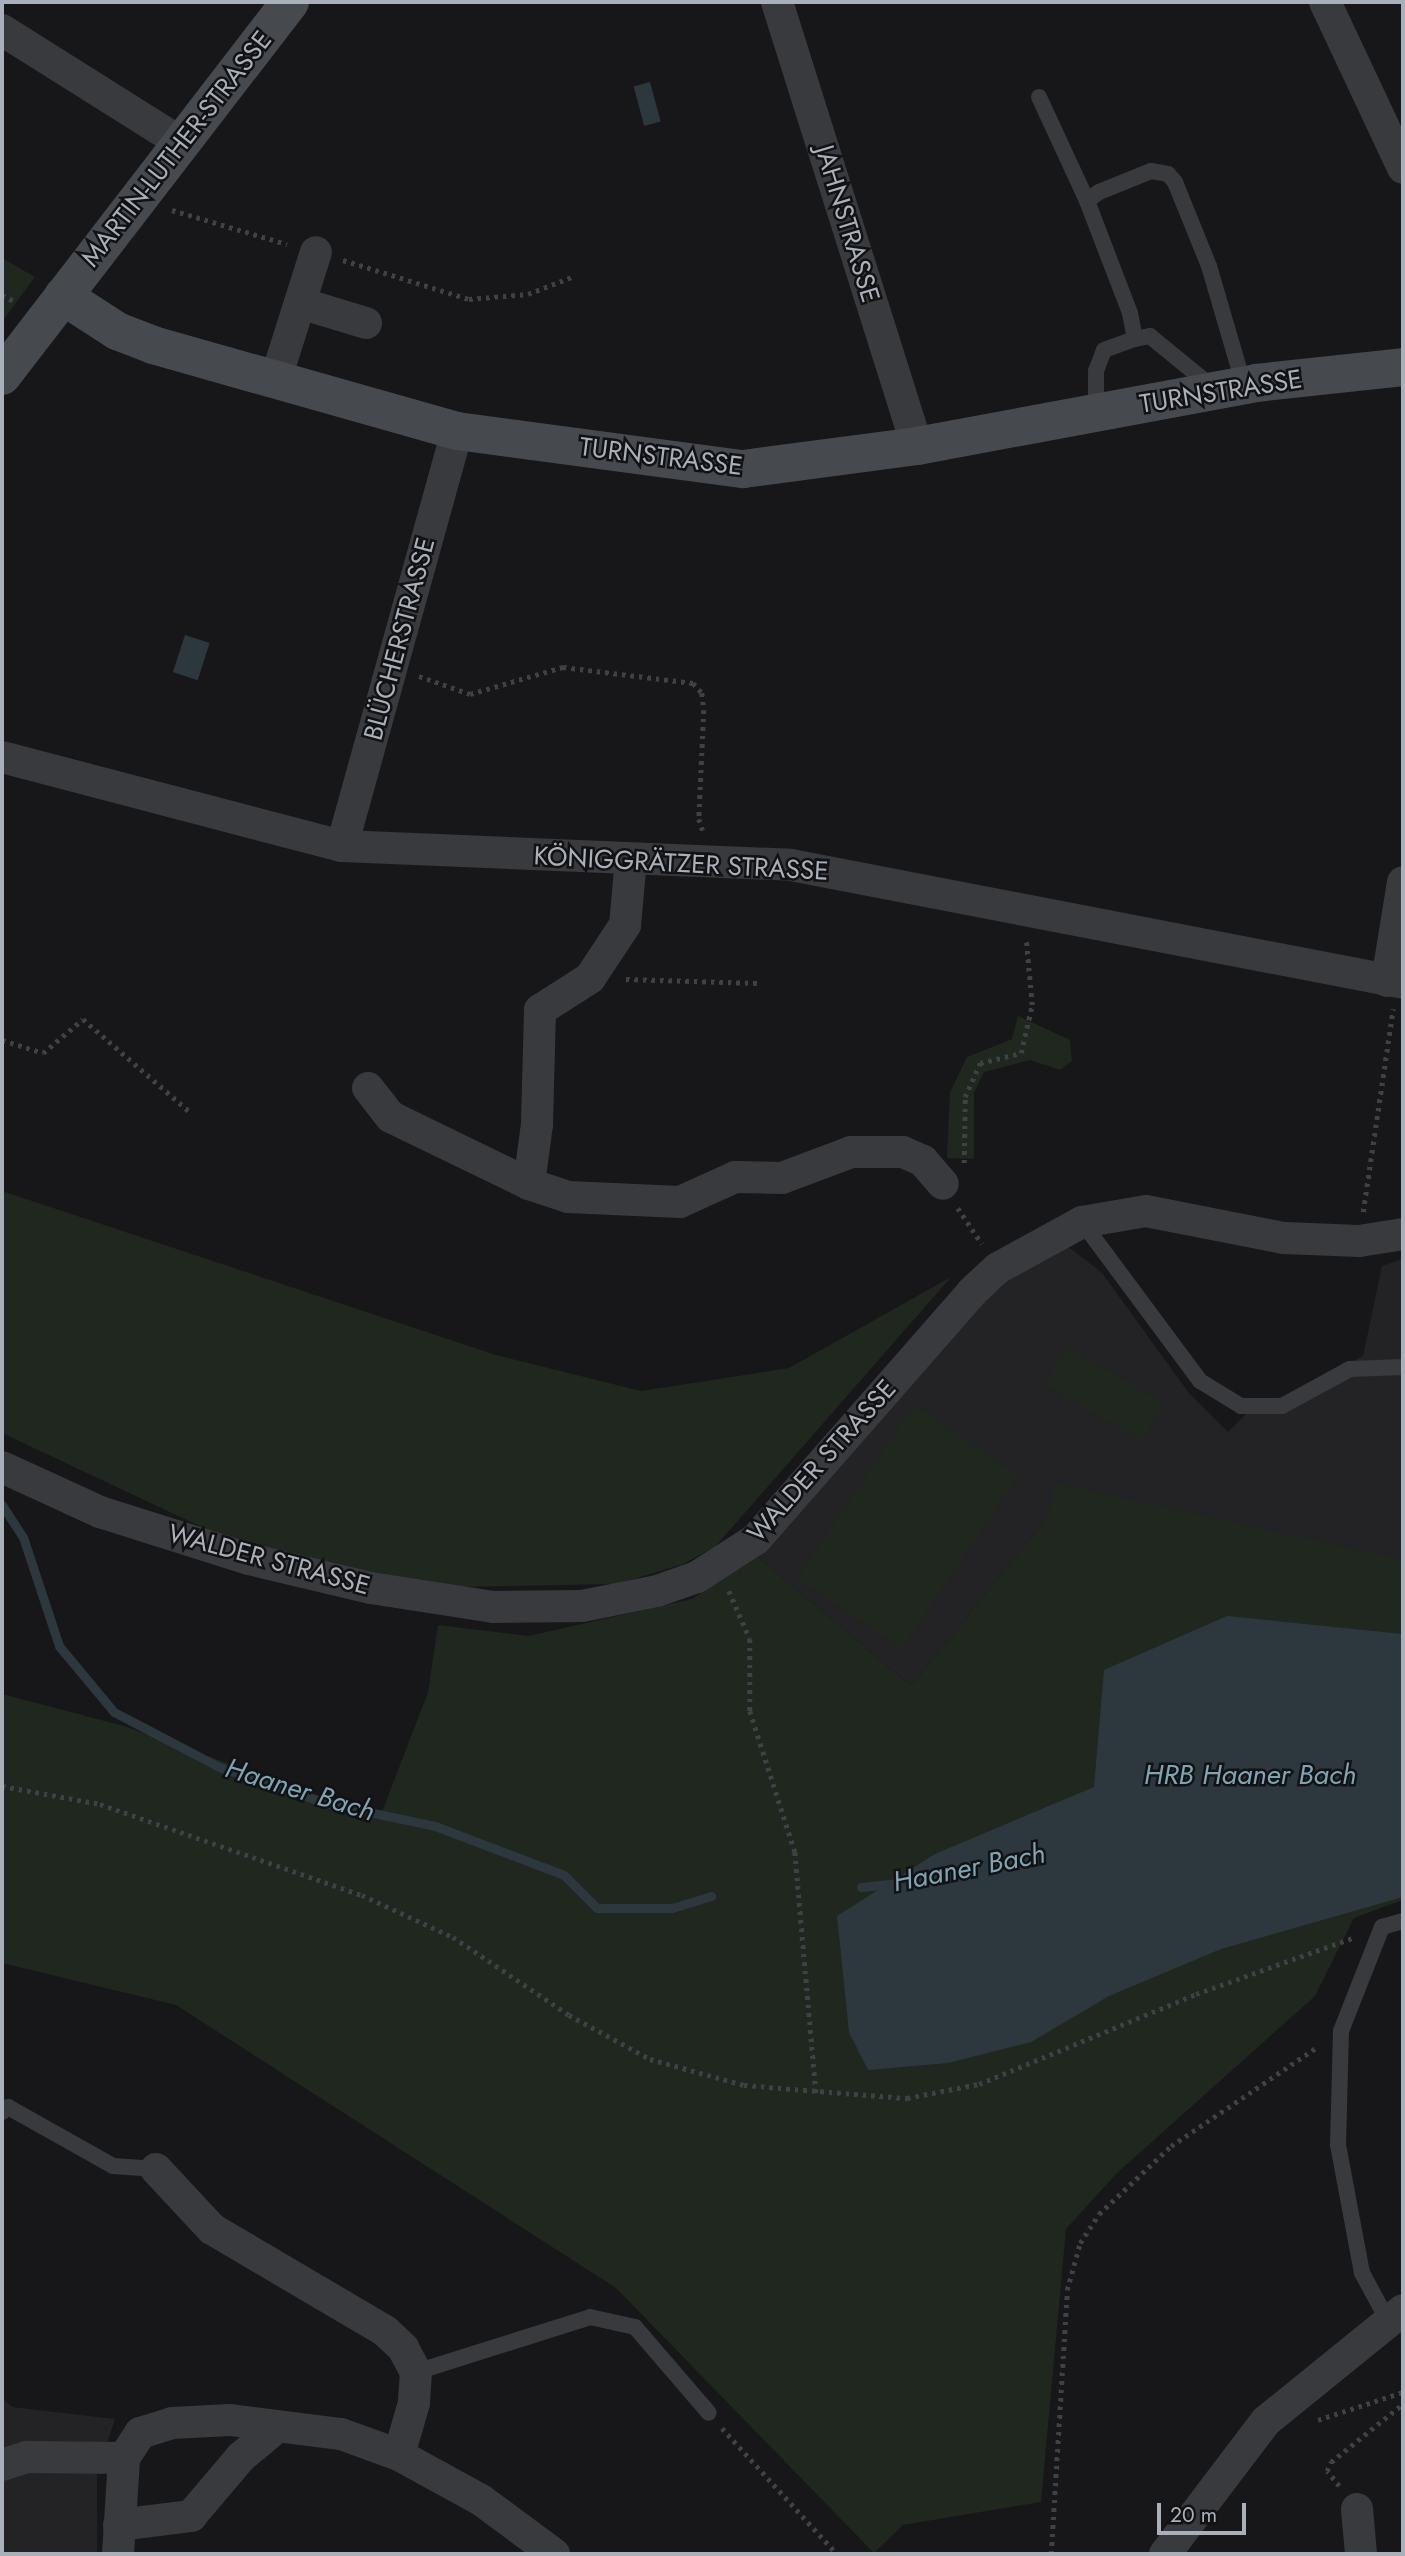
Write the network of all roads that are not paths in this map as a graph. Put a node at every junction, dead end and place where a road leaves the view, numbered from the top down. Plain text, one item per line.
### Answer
1 (290, 2) edge
2 (777, 2) edge
3 (1325, 2) edge
4 (2, 30) edge
5 (1039, 97) dead end
6 (183, 144) junction
7 (1403, 168) edge
8 (1087, 201) junction
9 (316, 252) road end
10 (63, 296) junction
11 (300, 303) junction
12 (366, 323) dead end
13 (1135, 338) junction
14 (1403, 367) edge
15 (2, 376) edge
16 (276, 378) junction
17 (1231, 388) junction
18 (1096, 413) junction
19 (457, 431) junction
20 (917, 446) junction
21 (2, 757) edge
22 (342, 846) junction
23 (631, 859) junction
24 (1403, 882) edge
25 (1396, 982) edge
26 (368, 1088) dead end
27 (529, 1184) junction
28 (943, 1184) road end
29 (1082, 1222) junction
30 (1403, 1234) edge
31 (1403, 1367) edge
32 (2, 1467) edge
33 (1403, 1921) edge
34 (2, 2112) edge
35 (156, 2169) joint
36 (1396, 2316) edge
37 (416, 2372) junction
38 (709, 2413) road end
39 (277, 2427) junction
40 (399, 2455) junction
41 (124, 2458) junction
42 (2, 2465) edge
43 (1357, 2509) road end
44 (119, 2540) edge
45 (554, 2554) edge
46 (1165, 2554) edge
47 (1361, 2554) edge

1 - 6 main road, MARTIN-LUTHER-STRASSE
2 - 20 street, JAHNSTRASSE
3 - 7 street
4 - 6 street
5 - 8 lane
6 - 10 main road, MARTIN-LUTHER-STRASSE
8 - 13 lane
8 - 17 lane
9 - 11 street
10 - 15 main road, MARTIN-LUTHER-STRASSE
10 - 16 main road, TURNSTRASSE
11 - 12 street
11 - 16 street
13 - 17 lane
13 - 18 lane
14 - 17 main road, TURNSTRASSE
16 - 19 main road, TURNSTRASSE
17 - 18 main road, TURNSTRASSE
18 - 20 main road, TURNSTRASSE
19 - 20 main road, TURNSTRASSE
19 - 22 street, BLÜCHERSTRASSE
21 - 22 street, KÖNIGGRÄTZER STRASSE
22 - 23 street, KÖNIGGRÄTZER STRASSE
23 - 25 street, KÖNIGGRÄTZER STRASSE
23 - 27 street
24 - 25 street
26 - 27 street
27 - 28 street
29 - 30 street, WALDER STRASSE
29 - 31 lane
29 - 32 street, WALDER STRASSE
33 - 36 lane
34 - 35 lane
35 - 37 street
36 - 46 street
37 - 38 lane
37 - 40 street
39 - 40 street
39 - 41 street
39 - 44 street
40 - 45 street
41 - 42 street
41 - 44 street
43 - 47 street

